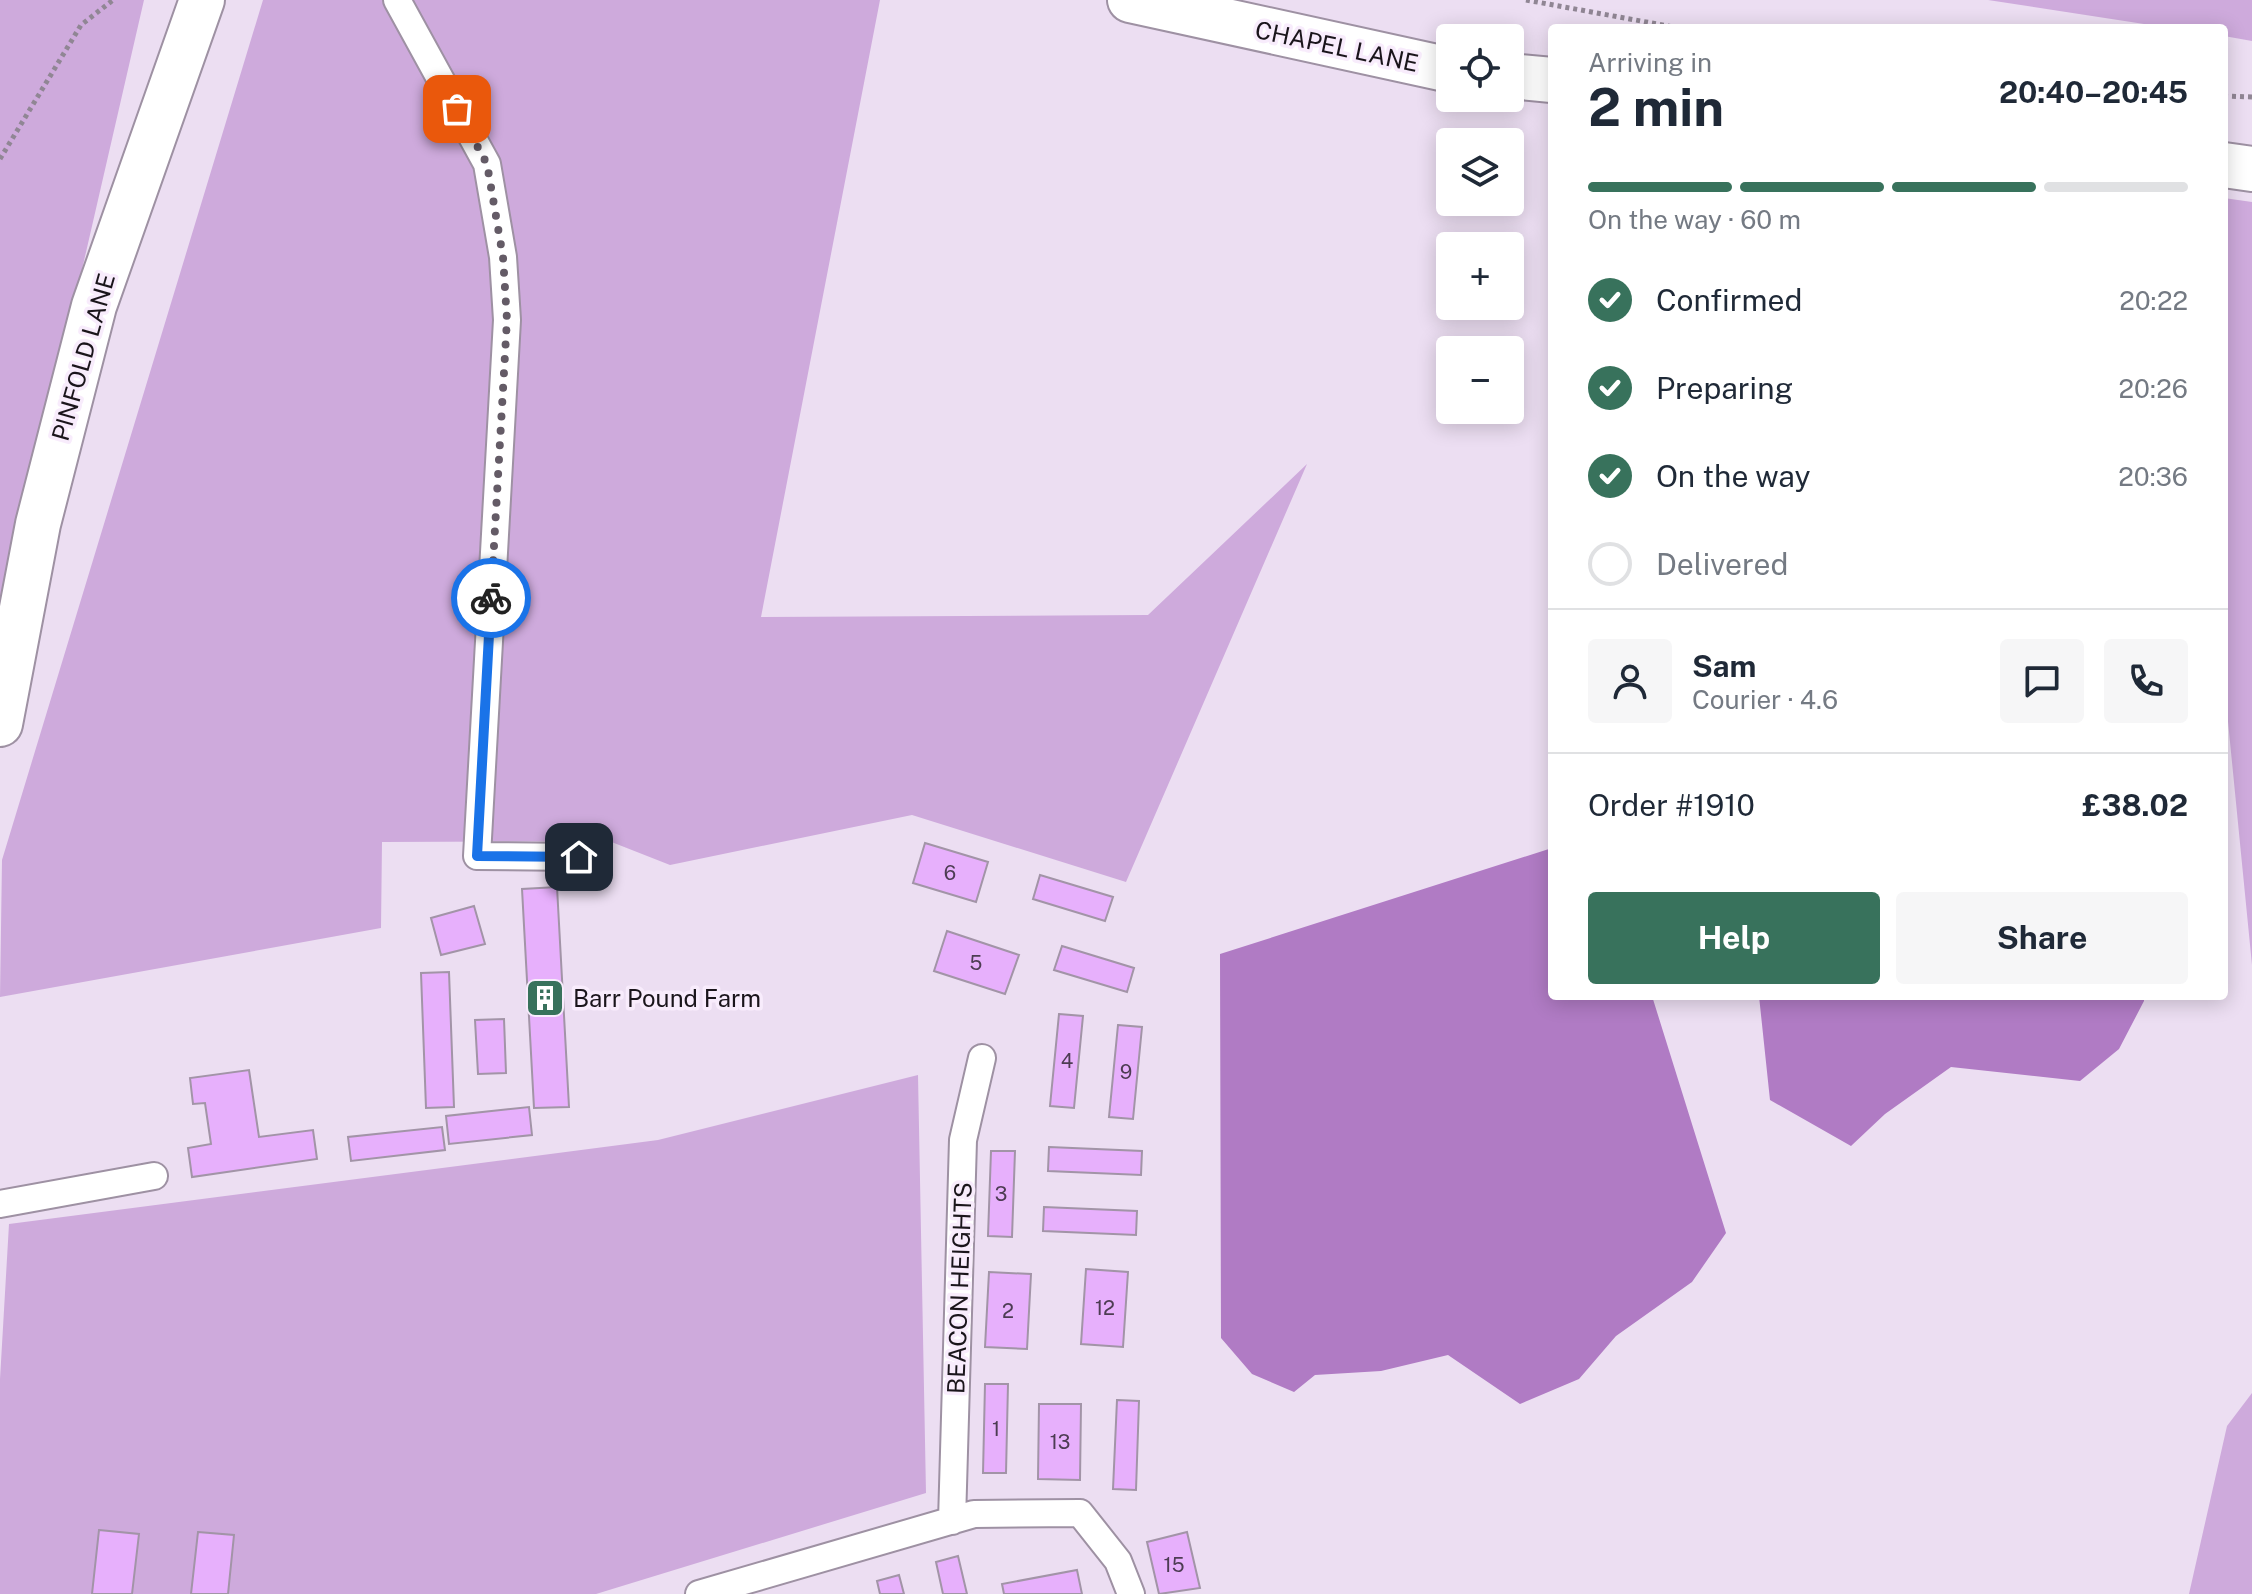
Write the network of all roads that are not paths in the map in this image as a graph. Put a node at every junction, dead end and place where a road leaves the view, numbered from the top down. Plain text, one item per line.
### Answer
1 (202, 0) edge
2 (397, 0) edge
3 (1130, 0) edge
4 (1436, 67) edge
5 (1524, 77) edge
6 (1548, 80) edge
7 (2228, 166) edge
8 (2252, 169) edge
9 (0, 724) edge
10 (579, 857) dead end
11 (982, 1058) dead end
12 (154, 1176) dead end
13 (0, 1204) edge
14 (952, 1521) junction
15 (752, 1587) edge
16 (699, 1594) edge
17 (1131, 1594) edge

1 - 9 street, PINFOLD LANE
2 - 10 lane
3 - 4 street, CHAPEL LANE
5 - 6 street
7 - 8 street
11 - 14 lane, BEACON HEIGHTS
12 - 13 lane
14 - 15 lane
14 - 17 lane
15 - 16 lane

